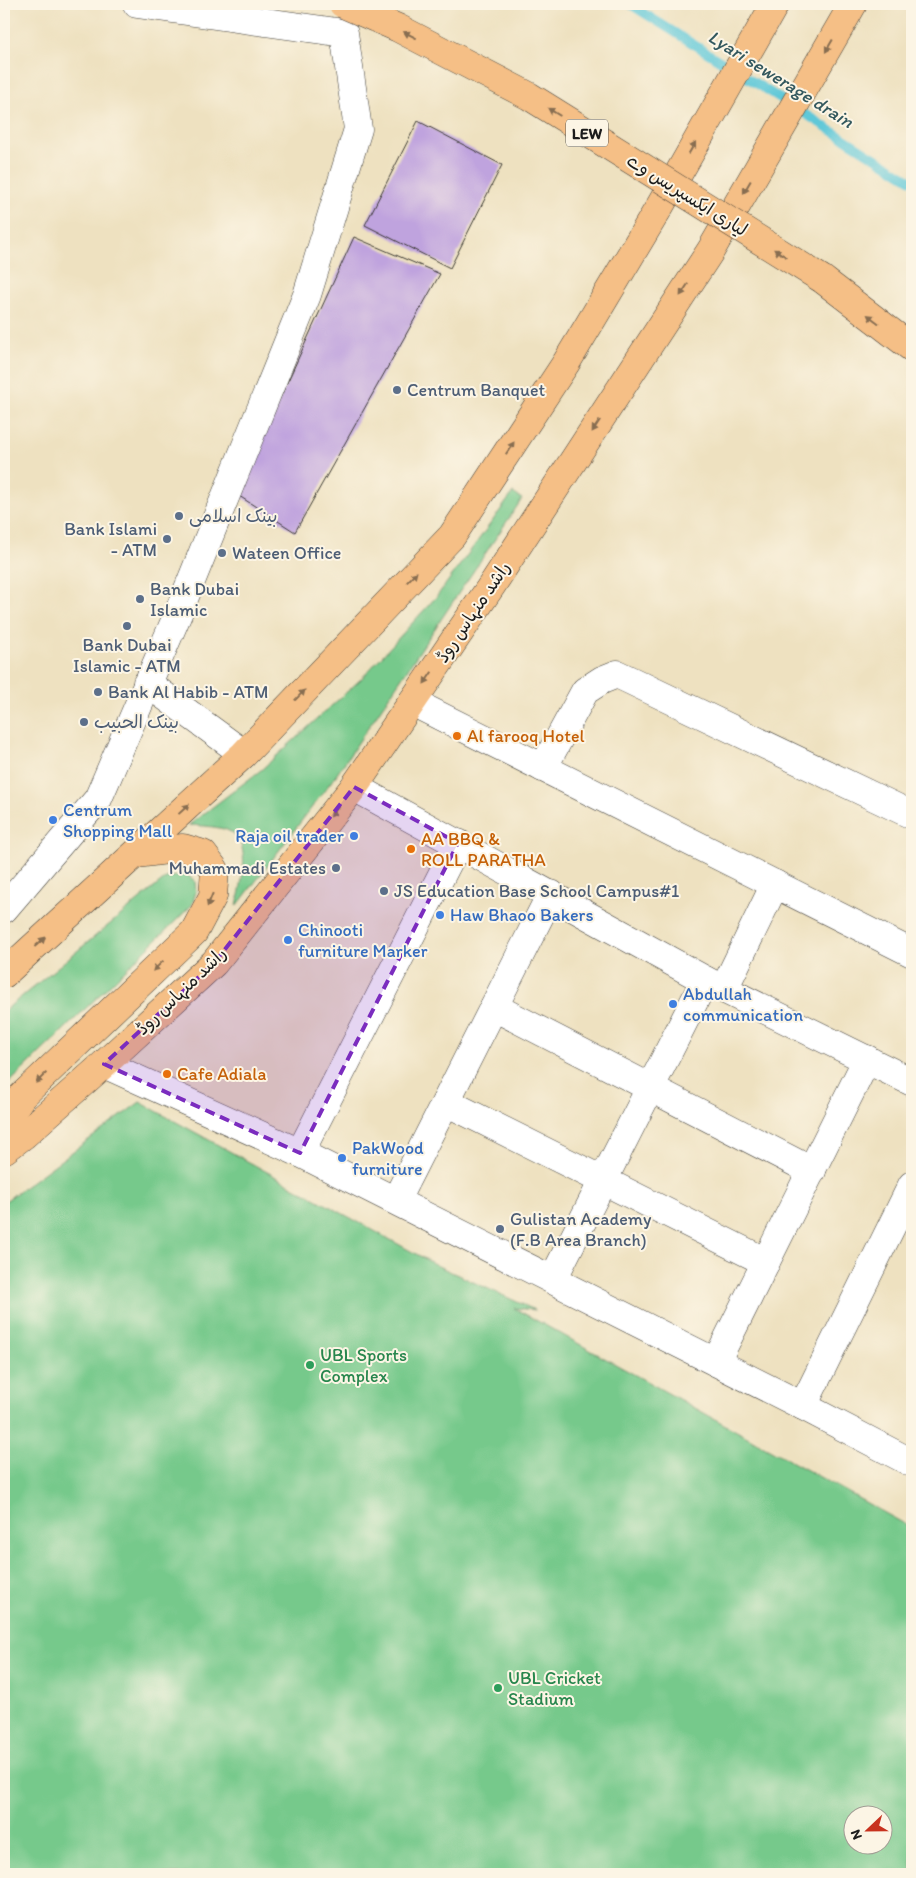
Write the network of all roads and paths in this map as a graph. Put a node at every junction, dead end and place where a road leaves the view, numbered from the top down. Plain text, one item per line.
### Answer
1 (137, 4) edge
2 (343, 4) edge
3 (775, 4) edge
4 (853, 4) edge
5 (912, 348) edge
6 (147, 683) junction
7 (412, 702) junction
8 (244, 754) junction
9 (543, 768) junction
10 (354, 787) junction
11 (912, 815) edge
12 (458, 843) junction
13 (136, 854) junction
14 (775, 884) junction
15 (551, 894) junction
16 (4, 910) edge
17 (912, 953) edge
18 (4, 974) edge
19 (715, 984) junction
20 (494, 1007) junction
21 (868, 1059) junction
22 (104, 1064) junction
23 (912, 1082) edge
24 (651, 1088) junction
25 (446, 1102) junction
26 (4, 1123) edge
27 (4, 1150) edge
28 (300, 1153) junction
29 (812, 1171) junction
30 (603, 1181) junction
31 (912, 1185) edge
32 (396, 1200) junction
33 (766, 1262) junction
34 (553, 1279) junction
35 (716, 1362) junction
36 (803, 1406) junction
37 (912, 1463) edge

1 - 6 street
5 -> 2 main road, لیاری ایکسپریس وے / LEW, bridge
8 -> 3 main road
4 -> 7 main road, راشد منہاس روڈ
6 - 8 street
6 - 16 street
7 - 9 street
7 - 10 main road, راشد منہاس روڈ
13 -> 8 main road
9 - 11 street
9 - 14 street
10 - 12 street
10 -> 22 main road, راشد منہاس روڈ
12 - 15 street
12 - 28 street
18 -> 13 main road
13 -> 26 main road
14 - 17 street
14 - 19 street
15 - 19 street
15 - 20 street
19 - 21 street
19 - 24 street
20 - 24 street
20 - 25 street
21 - 23 street
21 - 29 street
22 - 27 main road, راشد منہاس روڈ
22 - 28 street
24 - 29 street
24 - 30 street
25 - 30 street
25 - 32 street
28 - 32 street
29 - 33 street
30 - 33 street
30 - 34 street
31 - 36 street
32 - 34 street
33 - 35 street
34 - 35 street
35 - 36 street
36 - 37 street

